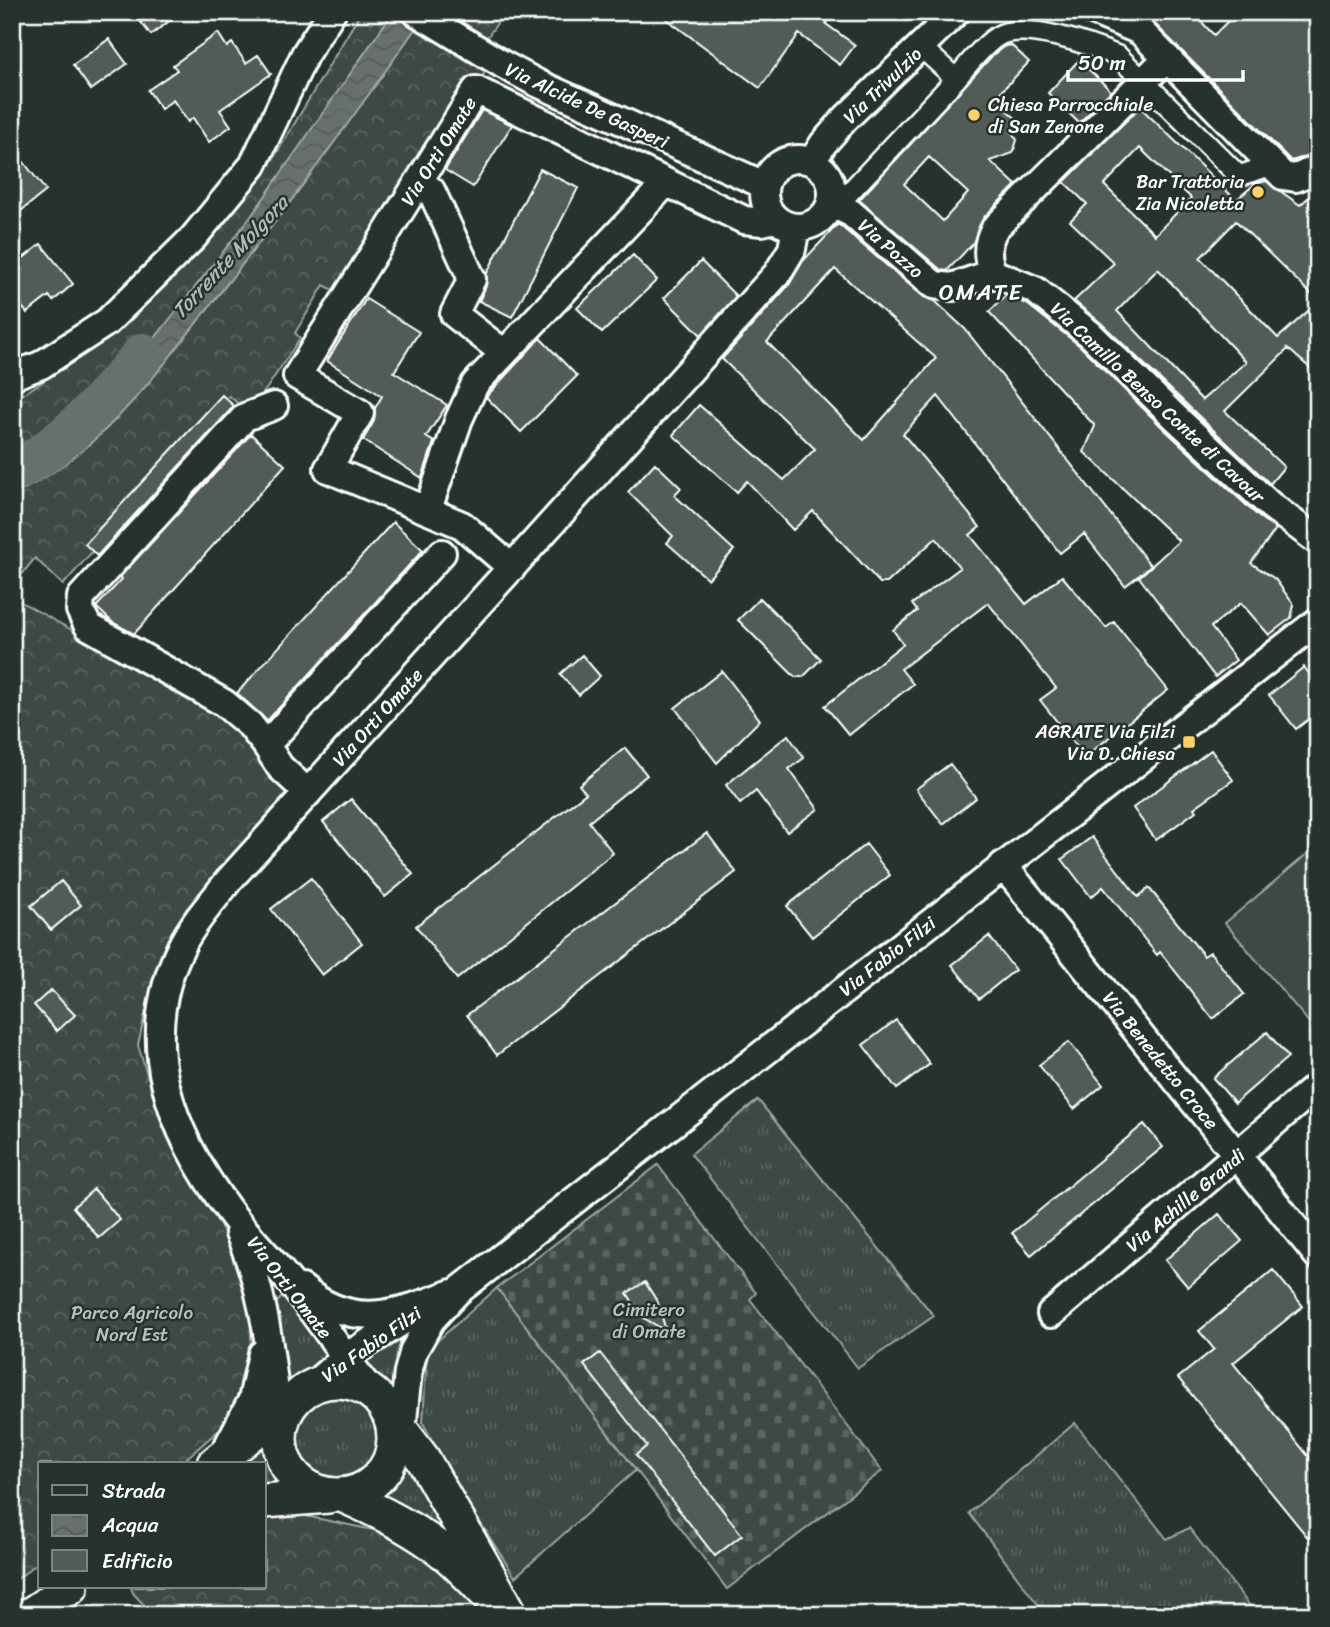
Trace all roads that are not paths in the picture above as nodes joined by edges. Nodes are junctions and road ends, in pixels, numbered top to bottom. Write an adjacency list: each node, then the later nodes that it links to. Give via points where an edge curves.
1 (332, 12): 19 (street, via 305,54 253,165 193,238 107,322 41,365)
2 (416, 12): 14 (street, Via Alcide De Gasperi, via 525,77)
3 (956, 12): 5 (street, Via Trivulzio)
4 (1095, 12): 6 (street, via 1140,31)
5 (921, 47): 7 (street); 9 (street, Via Trivulzio, via 845,119)
6 (1167, 58): 8 (street); 10 (street)
7 (956, 79): 8 (street, via 1000,34 1013,31 1096,47 1118,56); 15 (street)
8 (1144, 81): 10 (street, via 1240,176); 17 (street, via 995,228 988,249)
9 (812, 162): 14 (street, via 782,162); 15 (street, via 830,180)
10 (1272, 165): 11 (street, via 1283,176 1296,178)
11 (1318, 167)
12 (418, 183): 13 (street, Via Orti Omate, via 476,90); 18 (street, via 431,190 472,279 454,314); 21 (street, Via Orti Omate, via 297,376 360,413 328,468)
13 (666, 183): 16 (street, Via Orti Omate, via 744,220); 18 (street)
14 (764, 186): 16 (street, via 765,203)
15 (836, 205): 16 (street, via 808,226); 17 (street, Via Pozzo, via 934,285 951,287)
16 (786, 223): 24 (street, Via Orti Omate, via 792,249 777,274)
17 (993, 274): 22 (street, Via Camillo Benso Conte di Cavour, via 1035,290 1090,334 1269,505)
18 (504, 353): 21 (street, via 475,383)
19 (12, 376)
20 (274, 407): 26 (street, via 244,416 81,597 80,610 88,625 224,703)
21 (428, 509): 24 (street, via 462,525)
22 (1318, 541)
23 (442, 553): 26 (street)
24 (512, 568): 27 (street, Via Orti Omate)
25 (1318, 621): 28 (street, Via Fabio Filzi)
26 (266, 745): 27 (street)
27 (308, 793): 31 (street, Via Orti Omate, via 229,880 191,931 165,990 160,1049 170,1104 183,1137)
28 (1003, 865): 30 (street, Via Benedetto Croce); 34 (street, Via Fabio Filzi)
29 (1318, 1085): 30 (street, Via Achille Grandi)
30 (1237, 1155): 32 (street, Via Benedetto Croce); 35 (street, Via Achille Grandi)
31 (230, 1212): 33 (street, Via Orti Omate); 36 (street, Via Orti Omate, via 251,1261)
32 (1318, 1256)
33 (272, 1261): 34 (street, Via Fabio Filzi, via 316,1299 345,1312 387,1314); 37 (street, Via Orti Omate)
34 (447, 1296): 37 (street, Via Fabio Filzi); 39 (street, Via Fabio Filzi, via 414,1350)
35 (1051, 1314)
36 (264, 1321): 38 (street, Via Orti Omate); 40 (street, Via Orti Omate, via 251,1400)
37 (344, 1358): 38 (street, Via Fabio Filzi); 39 (street, Via Orti Omate)
38 (291, 1409): 39 (street, via 325,1382 342,1381 360,1386); 40 (street, Via Fabio Filzi); 41 (street, via 284,1461 295,1478 312,1490)
39 (388, 1423): 41 (street, via 380,1476 356,1492); 45 (street, via 422,1459)
40 (217, 1461)
41 (336, 1495): 42 (street); 45 (street, via 367,1505 430,1542)
42 (266, 1501)
43 (70, 1588): 44 (street)
44 (30, 1615)
45 (509, 1615)

